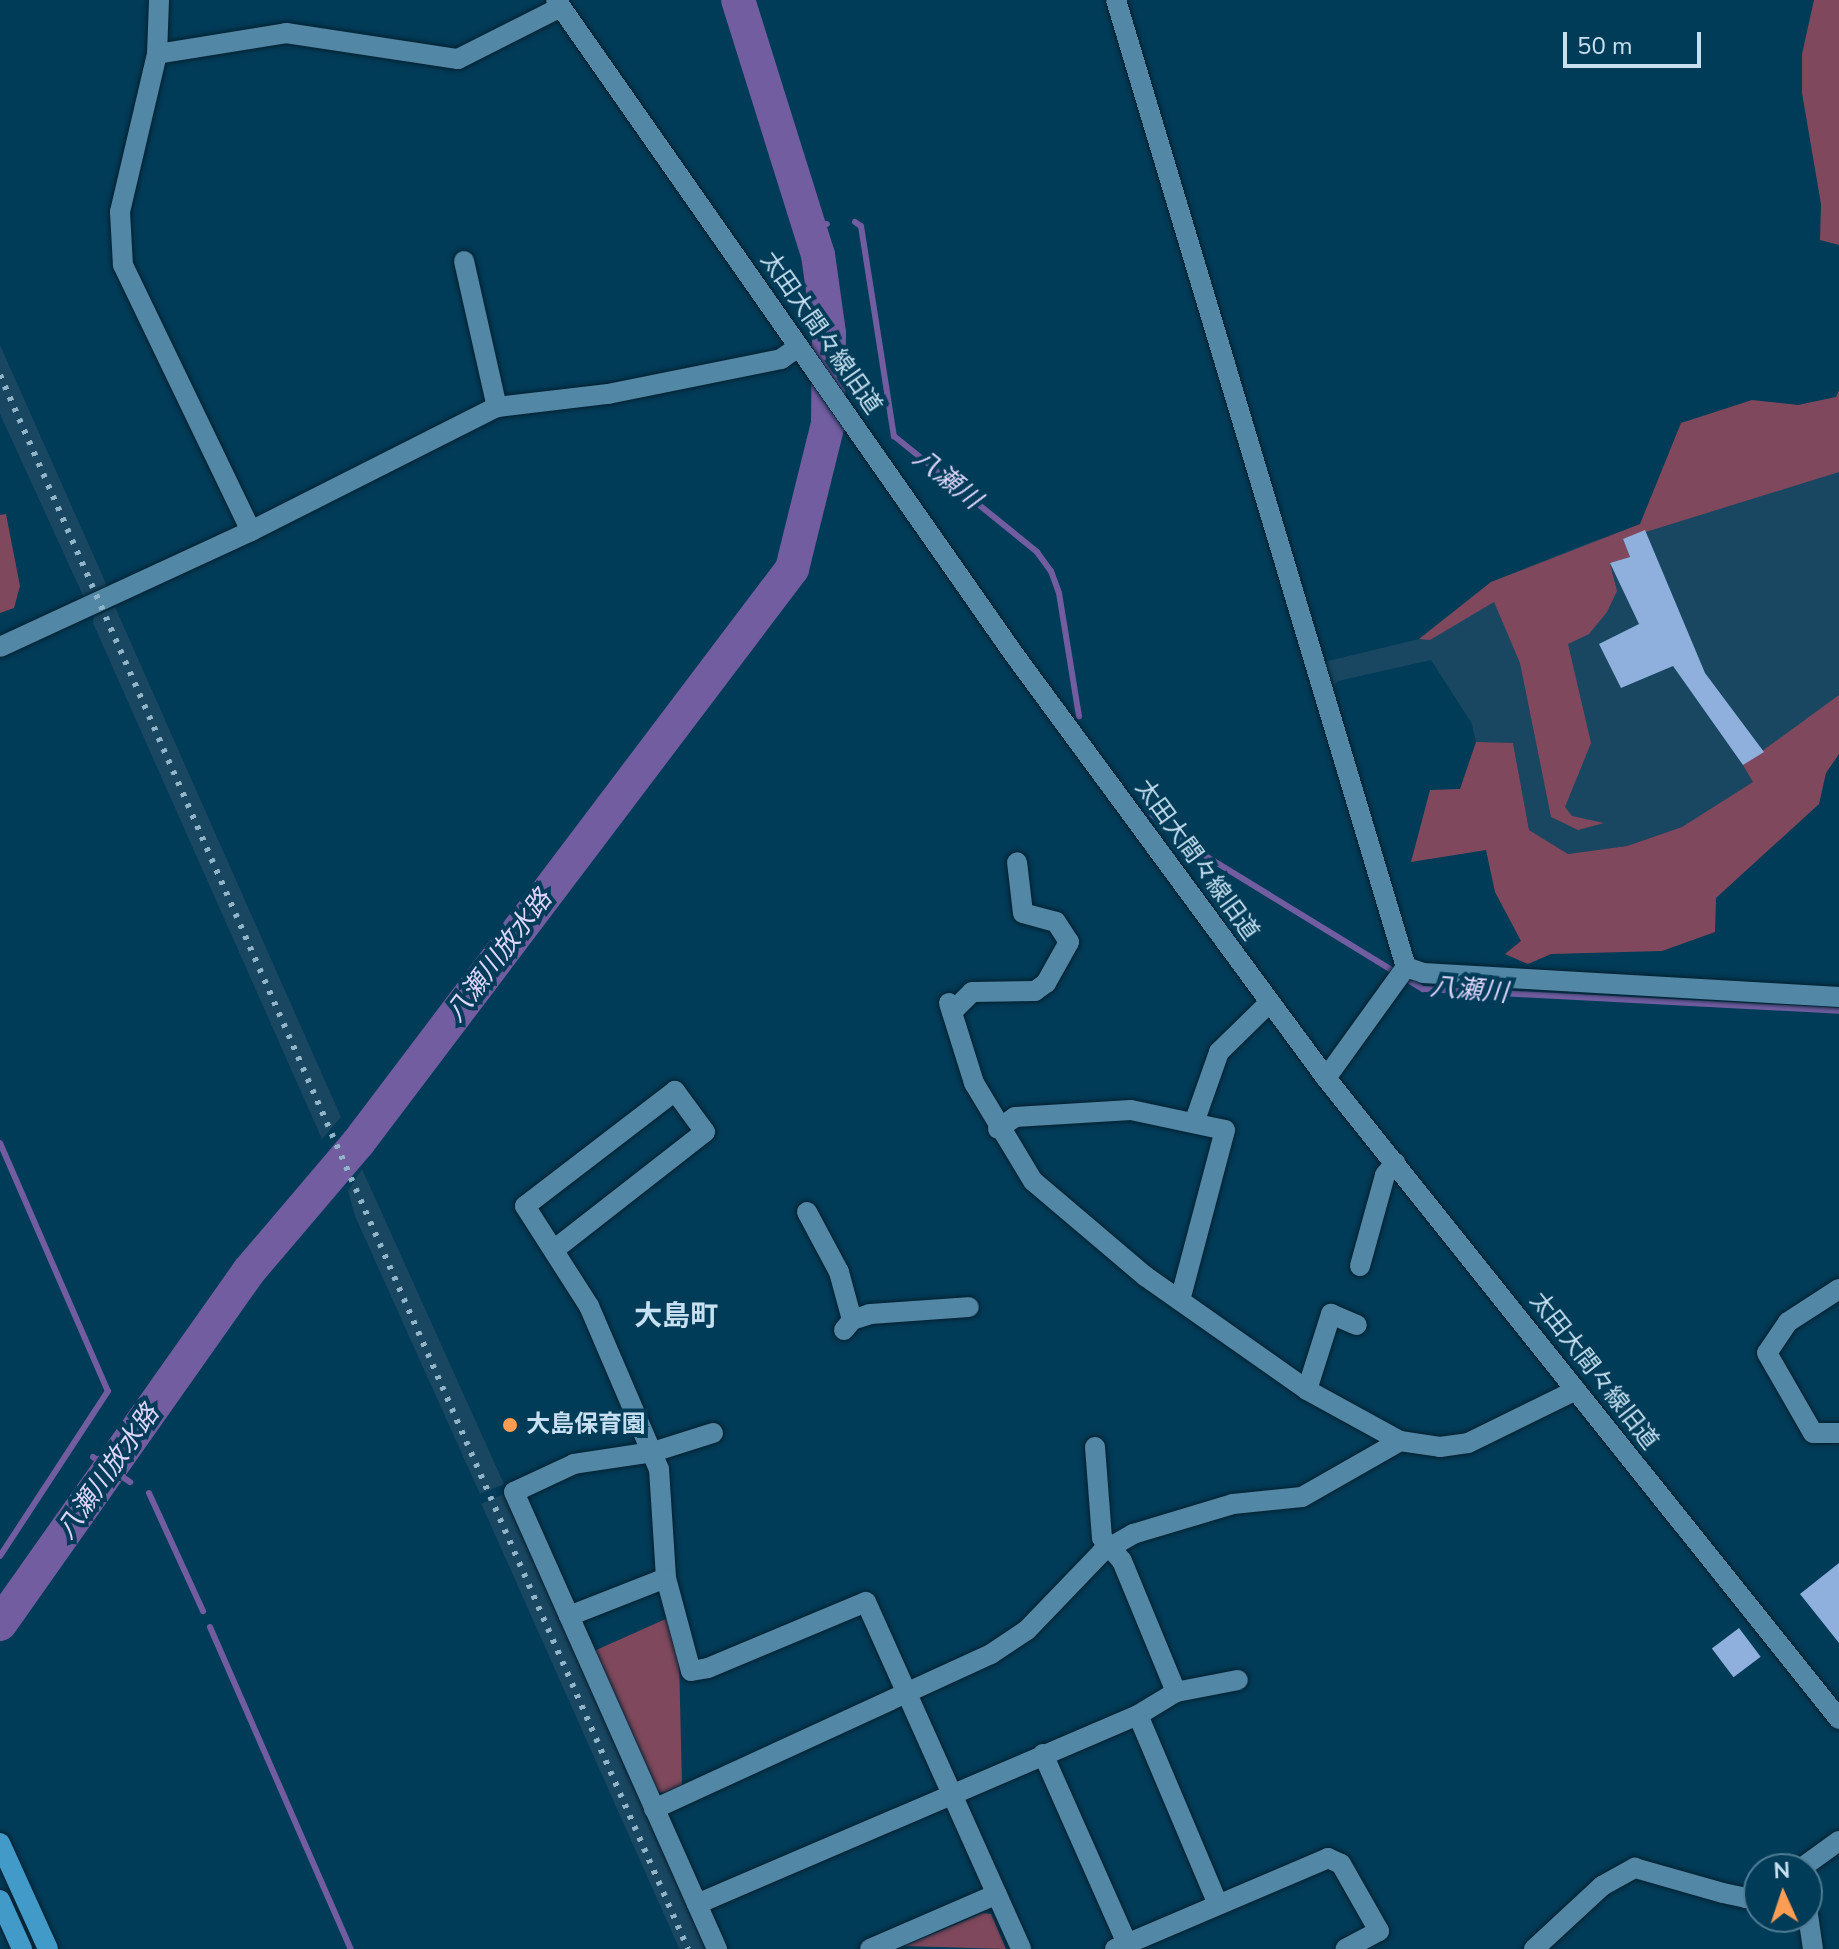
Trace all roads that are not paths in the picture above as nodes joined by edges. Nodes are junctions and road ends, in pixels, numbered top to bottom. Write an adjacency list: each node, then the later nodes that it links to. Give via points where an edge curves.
1 (159, 0): 4 (street)
2 (1116, 0): 11 (street)
3 (558, 4): 4 (street, via 477,54 458,59 286,33); 6 (street, 太田大間々線旧道)
4 (157, 54): 8 (street, via 120,212 123,265)
5 (464, 261): 7 (street)
6 (804, 355): 7 (street, via 623,391); 13 (street, 太田大間々線旧道)
7 (497, 407): 8 (street)
8 (251, 531): 9 (street)
9 (0, 647)
10 (1017, 862): 16 (street, via 1023,913 1056,922 1069,942 1046,983 1035,991 972,992 951,1008 974,1083)
11 (1406, 967): 12 (street, via 1423,973); 14 (street)
12 (1839, 997)
13 (1270, 1002): 14 (street, 太田大間々線旧道); 15 (street, via 1219,1052)
14 (1326, 1078): 17 (street, 太田大間々線旧道)
15 (1194, 1123): 16 (street, via 1131,1110 1015,1117); 22 (street, via 1225,1130)
16 (998, 1129): 22 (street, via 1033,1181 1083,1228)
17 (1395, 1163): 20 (street, via 1385,1175); 26 (street, 太田大間々線旧道)
18 (807, 1212): 23 (street, via 839,1272 848,1325 870,1314)
19 (555, 1249): 19 (street, via 705,1132 675,1091 525,1206); 31 (street, via 589,1306)
20 (1360, 1266)
21 (1839, 1289): 28 (street, via 1788,1322 1767,1353 1813,1433)
22 (1180, 1300): 25 (street)
23 (969, 1307)
24 (1357, 1325): 25 (street, via 1331,1314)
25 (1307, 1390): 29 (street)
26 (1576, 1390): 29 (street, via 1468,1443 1440,1447); 38 (street, 太田大間々線旧道)
27 (713, 1433): 31 (street)
28 (1839, 1433)
29 (1400, 1441): 32 (street, via 1302,1497 1233,1504 1153,1525)
30 (1095, 1447): 32 (street, via 1099,1526)
31 (653, 1452): 33 (street, via 662,1490); 34 (street, via 574,1464 514,1492)
32 (1110, 1548): 36 (street, via 1122,1561); 37 (street, via 1011,1641)
33 (666, 1578): 34 (street); 37 (street, via 691,1671 866,1602)
34 (569, 1616): 42 (street)
35 (1238, 1680): 36 (street)
36 (1176, 1692): 39 (street)
37 (911, 1693): 41 (street); 42 (street)
38 (1835, 1708)
39 (1138, 1715): 40 (street); 50 (street)
40 (1043, 1754): 41 (street); 51 (street)
41 (952, 1793): 46 (street); 49 (street)
42 (654, 1809): 49 (street)
43 (1839, 1841): 45 (street)
44 (0, 1843): 53 (main road)
45 (1822, 1853)
46 (997, 1894): 55 (street); 56 (street)
47 (1743, 1897): 58 (street, via 1635,1868 1602,1886)
48 (0, 1900): 52 (main road)
49 (697, 1904): 54 (street)
50 (1218, 1904): 51 (street); 57 (street, via 1328,1858 1338,1860 1379,1931)
51 (1121, 1946)
52 (22, 1949)
53 (48, 1949)
54 (717, 1949)
55 (870, 1949)
56 (1021, 1949)
57 (1347, 1949)
58 (1534, 1949)

